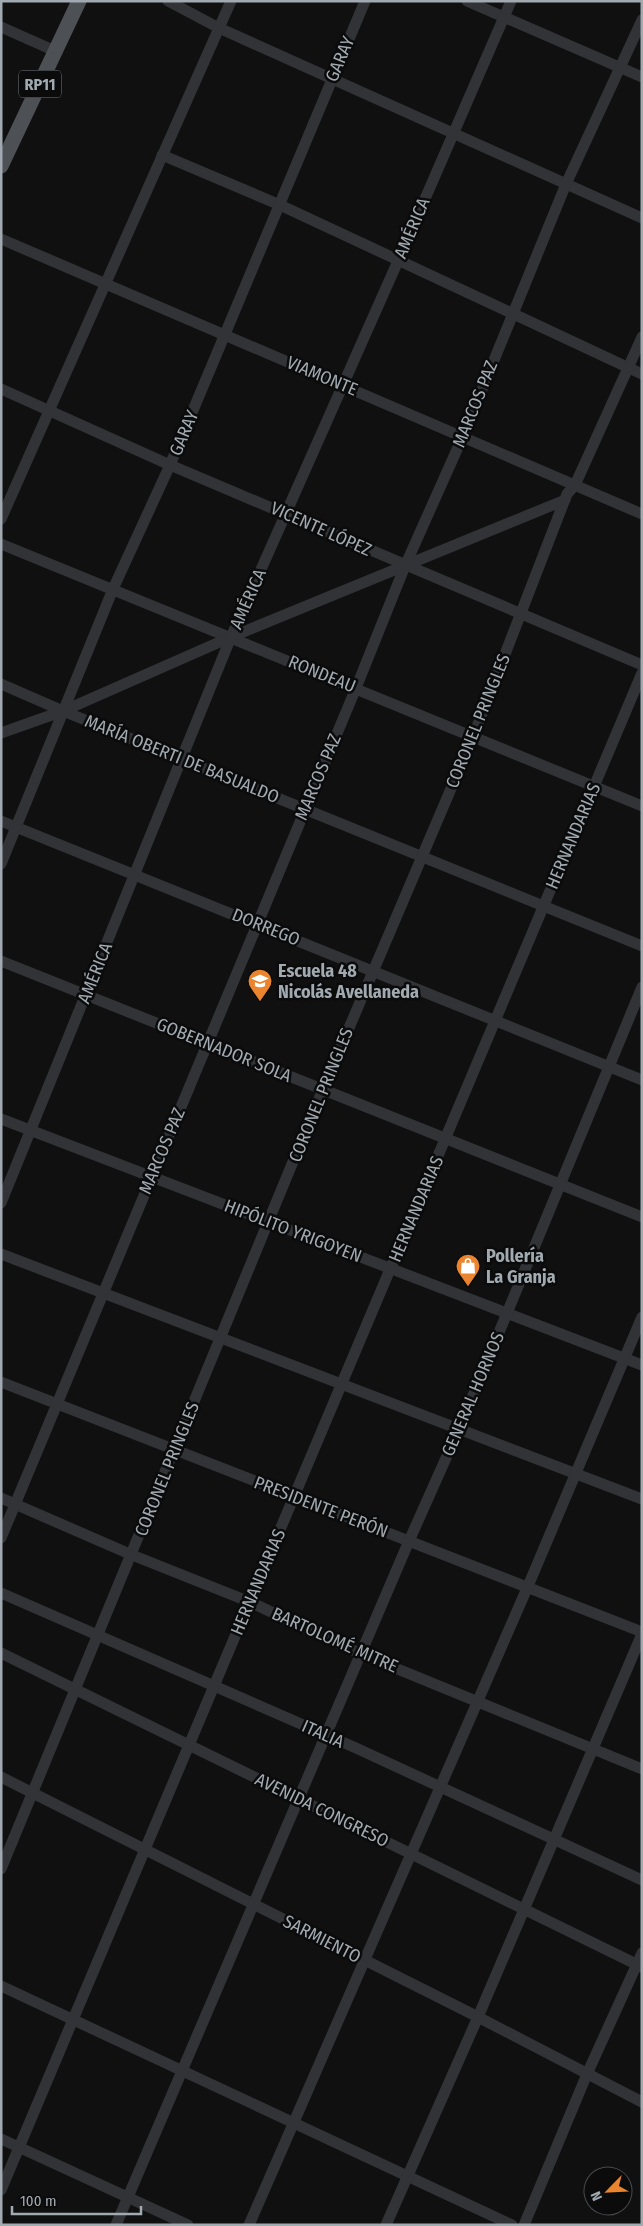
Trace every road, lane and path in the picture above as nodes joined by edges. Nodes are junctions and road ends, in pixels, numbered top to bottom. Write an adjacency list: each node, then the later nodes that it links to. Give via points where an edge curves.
1 (79, 1): 11 (main road, RP11)
2 (168, 1): 10 (street)
3 (231, 1): 10 (street)
4 (365, 1): 14 (street, GARAY)
5 (467, 1): 7 (street)
6 (511, 1): 7 (street, AMÉRICA)
7 (504, 18): 12 (street); 15 (street, AMÉRICA)
8 (642, 20): 12 (street, MARCOS PAZ)
9 (1, 26): 11 (street)
10 (219, 28): 14 (street); 16 (street)
11 (55, 51): 17 (main road, RP11)
12 (619, 67): 13 (street); 18 (street, MARCOS PAZ)
13 (642, 77)
14 (332, 79): 15 (street); 19 (street, GARAY)
15 (453, 133): 18 (street); 22 (street, AMÉRICA)
16 (162, 155): 19 (street); 23 (street)
17 (1, 166)
18 (566, 184): 20 (street); 24 (street, MARCOS PAZ)
19 (280, 205): 22 (street); 25 (street, GARAY)
20 (642, 218)
21 (1, 239): 23 (street, VIAMONTE)
22 (398, 261): 24 (street); 29 (street, AMÉRICA)
23 (105, 284): 25 (street, VIAMONTE); 31 (street)
24 (512, 313): 27 (street); 32 (street, MARCOS PAZ)
25 (225, 335): 29 (street, VIAMONTE); 33 (street, GARAY)
26 (642, 337): 27 (street, CORONEL PRINGLES)
27 (628, 368): 28 (street); 34 (street, CORONEL PRINGLES)
28 (642, 374)
29 (342, 385): 32 (street, VIAMONTE); 36 (street, AMÉRICA)
30 (1, 389): 31 (street, VICENTE LÓPEZ)
31 (49, 411): 33 (street, VICENTE LÓPEZ); 38 (street)
32 (462, 436): 34 (street, VIAMONTE); 40 (street, MARCOS PAZ)
33 (170, 464): 36 (street, VICENTE LÓPEZ); 41 (street, GARAY)
34 (575, 485): 35 (street, CORONEL PRINGLES); 37 (street, VIAMONTE)
35 (565, 500): 40 (street); 42 (street, CORONEL PRINGLES)
36 (286, 513): 40 (street, VICENTE LÓPEZ); 43 (street, AMÉRICA)
37 (642, 514)
38 (1, 519)
39 (1, 544): 41 (street, RONDEAU)
40 (405, 566): 42 (street, VICENTE LÓPEZ); 43 (street); 47 (street, MARCOS PAZ)
41 (113, 589): 43 (street, RONDEAU); 48 (street, GARAY)
42 (520, 613): 44 (street, VICENTE LÓPEZ); 50 (street, CORONEL PRINGLES)
43 (231, 637): 47 (street, RONDEAU); 48 (street); 51 (street, AMÉRICA)
44 (642, 666)
45 (642, 673): 52 (street, HERNANDARIAS)
46 (1, 684): 48 (street, MARÍA OBERTI DE BASUALDO)
47 (356, 688): 50 (street, RONDEAU); 54 (street, MARCOS PAZ)
48 (63, 711): 49 (street); 51 (street, MARÍA OBERTI DE BASUALDO); 56 (street, GARAY)
49 (1, 733)
50 (474, 737): 52 (street, RONDEAU); 57 (street, CORONEL PRINGLES)
51 (182, 759): 54 (street, MARÍA OBERTI DE BASUALDO); 59 (street, AMÉRICA)
52 (593, 786): 53 (street, RONDEAU); 60 (street, HERNANDARIAS)
53 (642, 806)
54 (304, 809): 57 (street, MARÍA OBERTI DE BASUALDO); 61 (street, MARCOS PAZ)
55 (1, 821): 56 (street, DORREGO)
56 (16, 827): 58 (street, GARAY); 59 (street, DORREGO)
57 (422, 857): 60 (street, MARÍA OBERTI DE BASUALDO); 64 (street, CORONEL PRINGLES)
58 (1, 864)
59 (135, 874): 61 (street, DORREGO); 66 (street, AMÉRICA)
60 (543, 906): 62 (street, MARÍA OBERTI DE BASUALDO); 67 (street, HERNANDARIAS)
61 (257, 923): 64 (street, DORREGO); 68 (street, MARCOS PAZ)
62 (642, 946)
63 (1, 961): 66 (street, GOBERNADOR SOLA)
64 (372, 972): 67 (street, DORREGO); 71 (street, CORONEL PRINGLES)
65 (642, 987): 69 (street, GENERAL HORNOS)
66 (86, 995): 68 (street, GOBERNADOR SOLA); 73 (street, AMÉRICA)
67 (496, 1020): 69 (street, DORREGO); 74 (street, HERNANDARIAS)
68 (207, 1043): 71 (street, GOBERNADOR SOLA); 75 (street, MARCOS PAZ)
69 (610, 1066): 70 (street, DORREGO); 76 (street, GENERAL HORNOS)
70 (642, 1080)
71 (323, 1089): 74 (street, GOBERNADOR SOLA); 79 (street, CORONEL PRINGLES)
72 (1, 1118): 73 (street, HIPÓLITO YRIGOYEN)
73 (31, 1130): 75 (street, HIPÓLITO YRIGOYEN); 77 (street, AMÉRICA)
74 (446, 1138): 76 (street, GOBERNADOR SOLA); 81 (street, HERNANDARIAS)
75 (152, 1176): 79 (street, HIPÓLITO YRIGOYEN); 82 (street, MARCOS PAZ)
76 (560, 1184): 78 (street, GOBERNADOR SOLA); 83 (street, GENERAL HORNOS)
77 (1, 1203)
78 (642, 1217)
79 (269, 1222): 81 (street, HIPÓLITO YRIGOYEN); 85 (street, CORONEL PRINGLES)
80 (1, 1254): 82 (street)
81 (392, 1269): 83 (street, HIPÓLITO YRIGOYEN); 89 (street, HERNANDARIAS)
82 (103, 1293): 85 (street); 90 (street, MARCOS PAZ)
83 (507, 1313): 86 (street, HIPÓLITO YRIGOYEN); 91 (street, GENERAL HORNOS)
84 (642, 1317): 86 (street)
85 (221, 1338): 89 (street); 92 (street, CORONEL PRINGLES)
86 (624, 1358): 87 (street, HIPÓLITO YRIGOYEN); 93 (street)
87 (642, 1365)
88 (1, 1382): 90 (street, PRESIDENTE PERÓN)
89 (342, 1384): 91 (street); 94 (street, HERNANDARIAS)
90 (57, 1404): 92 (street, PRESIDENTE PERÓN); 97 (street, MARCOS PAZ)
91 (459, 1429): 93 (street); 99 (street, GENERAL HORNOS)
92 (175, 1450): 94 (street, PRESIDENTE PERÓN); 100 (street, CORONEL PRINGLES)
93 (575, 1474): 96 (street); 101 (street)
94 (293, 1497): 99 (street, PRESIDENTE PERÓN); 103 (street, HERNANDARIAS)
95 (1, 1498): 97 (street, BARTOLOMÉ MITRE)
96 (642, 1499)
97 (16, 1504): 98 (street, MARCOS PAZ); 100 (street, BARTOLOMÉ MITRE)
98 (1, 1538)
99 (409, 1541): 101 (street, PRESIDENTE PERÓN); 107 (street, GENERAL HORNOS)
100 (132, 1555): 103 (street, BARTOLOMÉ MITRE); 105 (street, CORONEL PRINGLES)
101 (528, 1586): 104 (street, PRESIDENTE PERÓN); 110 (street)
102 (1, 1593): 105 (street, ITALIA)
103 (250, 1602): 107 (street, BARTOLOMÉ MITRE); 108 (street, HERNANDARIAS)
104 (642, 1633): 113 (street)
105 (98, 1635): 108 (street, ITALIA); 109 (street, CORONEL PRINGLES)
106 (1, 1653): 109 (street, AVENIDA CONGRESO)
107 (361, 1654): 110 (street, BARTOLOMÉ MITRE); 111 (street, GENERAL HORNOS)
108 (215, 1686): 111 (street, ITALIA); 112 (street, HERNANDARIAS)
109 (76, 1689): 112 (street, AVENIDA CONGRESO); 117 (street, CORONEL PRINGLES)
110 (478, 1701): 113 (street, BARTOLOMÉ MITRE); 116 (street)
111 (326, 1735): 116 (street, ITALIA); 118 (street, GENERAL HORNOS)
112 (190, 1745): 118 (street, AVENIDA CONGRESO); 120 (street, HERNANDARIAS)
113 (593, 1748): 114 (street, BARTOLOMÉ MITRE); 119 (street)
114 (642, 1769)
115 (1, 1777): 117 (street, SARMIENTO)
116 (440, 1787): 119 (street, ITALIA); 121 (street)
117 (33, 1793): 120 (street, SARMIENTO); 122 (street, CORONEL PRINGLES)
118 (299, 1799): 121 (street, AVENIDA CONGRESO); 124 (street, GENERAL HORNOS)
119 (554, 1840): 123 (street, ITALIA); 125 (street)
120 (144, 1849): 124 (street, SARMIENTO); 131 (street, HERNANDARIAS)
121 (410, 1854): 125 (street, AVENIDA CONGRESO); 127 (street)
122 (1, 1869)
123 (642, 1880)
124 (254, 1904): 127 (street, SARMIENTO); 132 (street, GENERAL HORNOS)
125 (524, 1910): 128 (street, AVENIDA CONGRESO); 130 (street)
126 (642, 1953): 128 (street)
127 (364, 1960): 130 (street, SARMIENTO); 135 (street)
128 (639, 1966): 133 (street)
129 (1, 1986): 131 (street)
130 (478, 2017): 133 (street, SARMIENTO); 138 (street)
131 (73, 2019): 132 (street); 137 (street, HERNANDARIAS)
132 (182, 2070): 135 (street); 140 (street, GENERAL HORNOS)
133 (587, 2074): 134 (street, SARMIENTO); 146 (street)
134 (642, 2102)
135 (293, 2122): 138 (street); 143 (street)
136 (1, 2139): 137 (street)
137 (19, 2148): 139 (street, HERNANDARIAS); 140 (street)
138 (407, 2175): 144 (street); 145 (street)
139 (1, 2190)
140 (128, 2197): 141 (street, GENERAL HORNOS); 142 (street)
141 (116, 2225)
142 (188, 2225)
143 (249, 2225)
144 (386, 2225)
145 (512, 2225)
146 (524, 2225)

